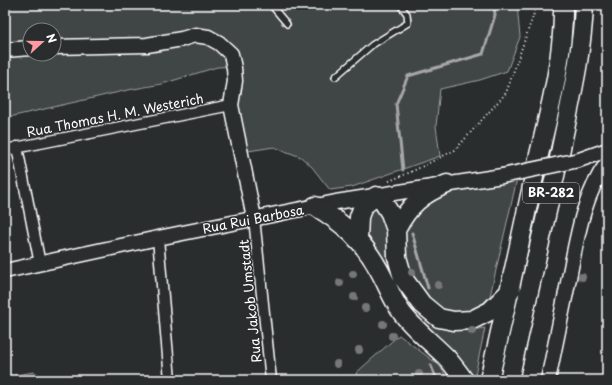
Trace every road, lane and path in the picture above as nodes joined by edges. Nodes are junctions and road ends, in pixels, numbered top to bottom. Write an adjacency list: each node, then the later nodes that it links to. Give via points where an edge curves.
1 (272, 5): 6 (lane)
2 (400, 5): 10 (lane, via 407,14 408,23 372,45)
3 (537, 5): 17 (path, via 506,93 455,150)
4 (563, 5): 25 (highway, BR-282, via 562,39 556,76)
5 (584, 5): 30 (highway, BR-282, via 576,77)
6 (287, 24)
7 (62, 47): 11 (main road, via 147,45 195,35 208,37 231,54 235,81)
8 (22, 49): 9 (main road)
9 (5, 50)
10 (335, 77)
11 (231, 105): 12 (street, Rua Thomas H. M. Westerich); 19 (main road)
12 (17, 147): 13 (street, Rua Thomas H. M. Westerich); 23 (street)
13 (5, 150)
14 (607, 150): 16 (main road, Rua Rui Barbosa, bridge, via 579,160)
15 (607, 163): 31 (main road, via 589,194 579,230)
16 (447, 184): 17 (main road, Rua Rui Barbosa); 20 (highway, via 422,196 402,217)
17 (379, 189): 18 (main road, Rua Rui Barbosa); 20 (highway); 22 (highway, via 363,206 359,217)
18 (315, 206): 19 (main road, Rua Rui Barbosa); 22 (highway)
19 (254, 218): 21 (main road, Rua Rui Barbosa); 27 (street, Rua Jakob Umstadt)
20 (396, 230): 25 (highway, via 397,257 403,278 422,304 439,318 454,321 472,320 490,311)
21 (158, 238): 23 (main road, Rua Rui Barbosa); 26 (street)
22 (358, 238): 28 (highway, via 402,313 417,331 447,358)
23 (40, 264): 24 (main road, Rua Rui Barbosa)
24 (5, 271)
25 (510, 290): 29 (highway, BR-282)
26 (170, 380)
27 (271, 380)
28 (464, 380)
29 (489, 380)
30 (509, 380)
31 (548, 380)

